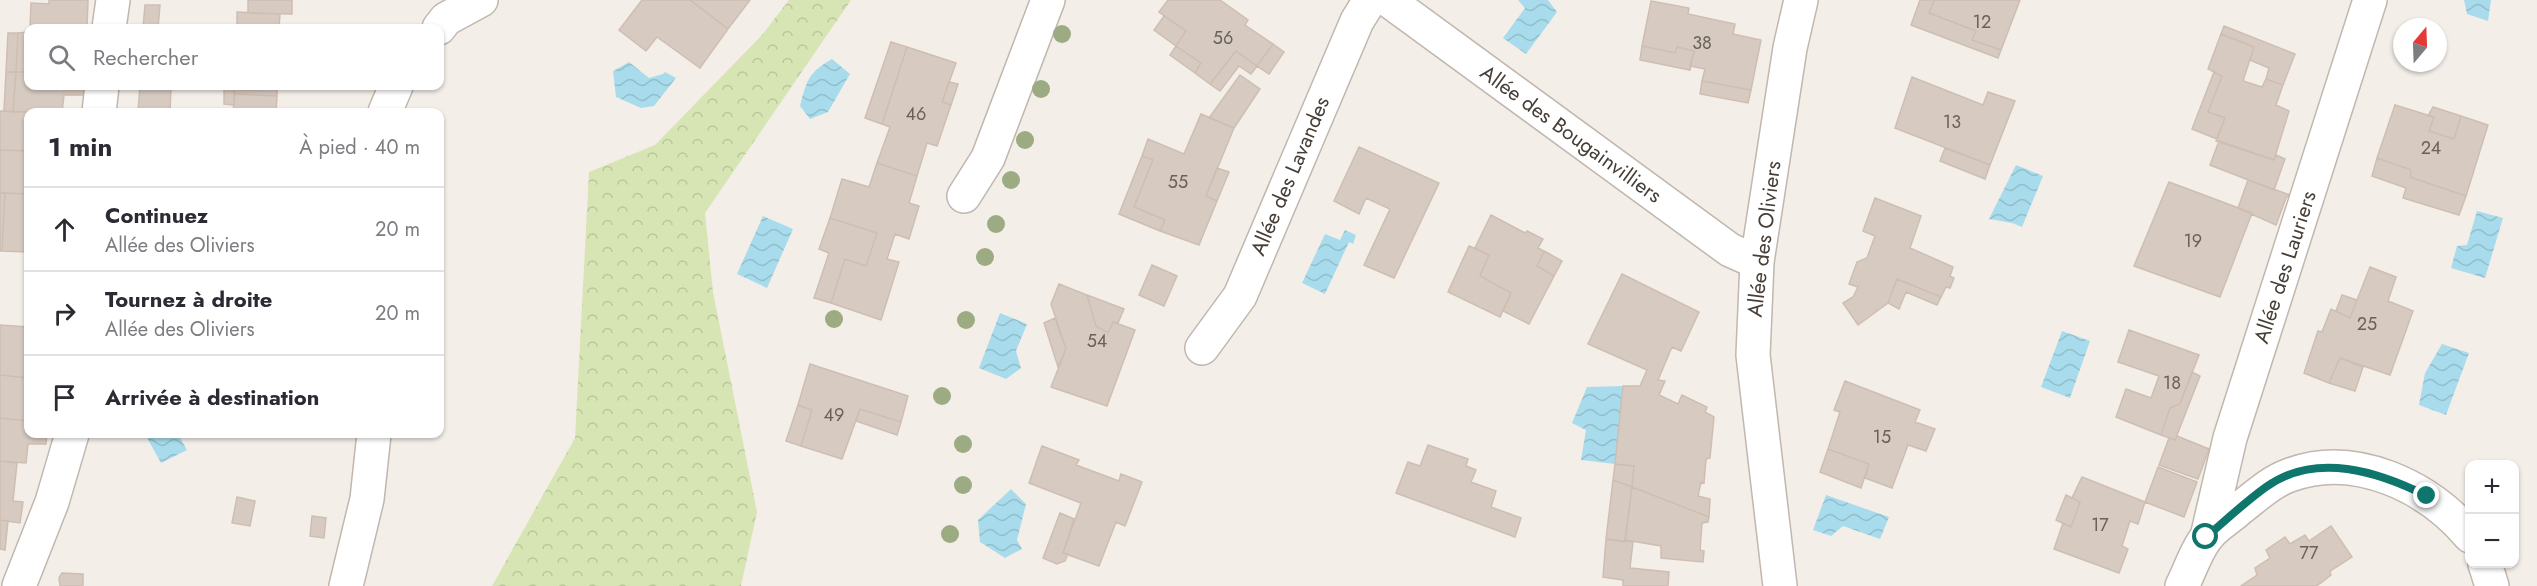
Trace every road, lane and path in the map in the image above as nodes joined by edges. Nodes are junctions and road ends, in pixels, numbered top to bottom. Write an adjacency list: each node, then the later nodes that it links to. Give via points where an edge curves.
1 (113, 0): 8 (street)
2 (481, 0): 9 (street)
3 (1048, 0): 14 (street, via 988,158)
4 (1370, 0): 16 (street, Allée des Lavandes, via 1357,21 1240,296)
5 (1388, 0): 15 (street, Allée des Bougainvilliers, via 1730,250)
6 (1801, 0): 15 (street, Allée des Oliviers)
7 (2370, 0): 20 (street, Allée des Lauriers, via 2230,438)
8 (110, 24)
9 (442, 24)
10 (102, 90): 12 (street)
11 (394, 90): 13 (street)
12 (99, 108)
13 (387, 108)
14 (964, 196)
15 (1757, 262): 24 (street, Allée des Oliviers, via 1753,355)
16 (1202, 348)
17 (71, 438): 22 (street, via 52,502)
18 (374, 438): 23 (street, via 367,499)
19 (2465, 531): 20 (street, via 2427,496 2397,481 2362,470 2320,468 2291,474 2268,486)
20 (2206, 537): 25 (street)
21 (2486, 568): 26 (street)
22 (19, 586)
23 (346, 586)
24 (1780, 586)
25 (2182, 586)
26 (2492, 586)

